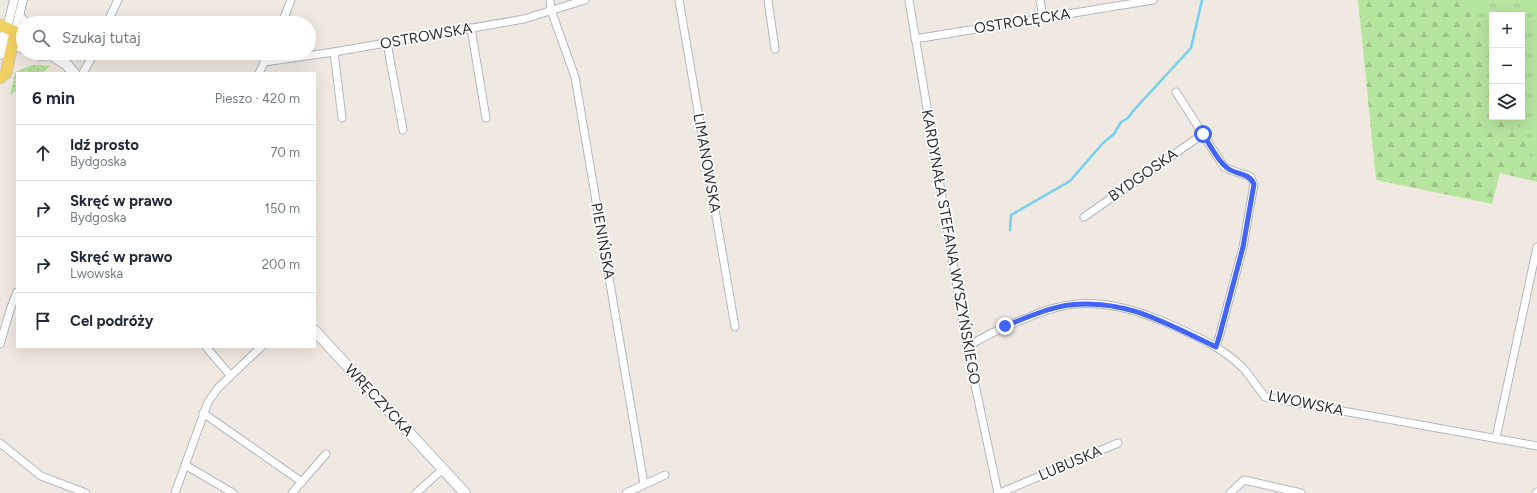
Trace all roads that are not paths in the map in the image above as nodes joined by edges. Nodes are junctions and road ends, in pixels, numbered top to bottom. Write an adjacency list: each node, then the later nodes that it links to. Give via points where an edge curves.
1 (14, 0): 19 (street)
2 (23, 0): 13 (street)
3 (118, 0): 14 (street)
4 (292, 0): 15 (street)
5 (550, 0): 12 (street, PIENIŃSKA)
6 (585, 0): 12 (street, OSTROWSKA)
7 (679, 0): 43 (street, LIMANOWSKA)
8 (768, 0): 23 (street)
9 (909, 0): 20 (street, KARDYNAŁA STEFANA WYSZYŃSKIEGO)
10 (1040, 0): 16 (street)
11 (1153, 0): 16 (street, OSTROŁĘCKA)
12 (551, 10): 18 (street, OSTROWSKA, via 524,19); 61 (street, PIENIŃSKA, via 574,77)
13 (19, 16)
14 (111, 16)
15 (285, 16)
16 (1043, 18): 20 (street, OSTROŁĘCKA)
17 (16, 21): 19 (street)
18 (471, 28): 22 (street, OSTROWSKA); 37 (street)
19 (11, 30): 21 (main road)
20 (915, 39): 46 (street, KARDYNAŁA STEFANA WYSZYŃSKIEGO)
21 (10, 42): 25 (main road); 34 (main road, via 6,73)
22 (387, 43): 24 (street, OSTROWSKA); 38 (street)
23 (775, 49)
24 (334, 52): 26 (street, OSTROWSKA); 36 (street)
25 (0, 54)
26 (316, 55)
27 (59, 60): 31 (main road)
28 (90, 60): 32 (street)
29 (278, 60): 30 (street, OSTROWSKA)
30 (264, 62): 33 (street)
31 (73, 72)
32 (84, 72)
33 (259, 72)
34 (0, 78)
35 (1176, 92): 39 (street)
36 (342, 118)
37 (486, 118)
38 (404, 130)
39 (1203, 134): 40 (street, BYDGOSKA); 47 (street, via 1224,166 1251,177 1254,184 1243,247)
40 (1084, 216)
41 (1537, 247): 52 (street)
42 (16, 294): 45 (street)
43 (735, 326)
44 (316, 332): 58 (main road, WRĘCZYCKA)
45 (0, 344)
46 (967, 347): 47 (street, LWOWSKA, via 1005,326 1055,308 1095,304 1117,306 1150,316); 69 (street, KARDYNAŁA STEFANA WYSZYŃSKIEGO)
47 (1216, 347): 52 (street, LWOWSKA, via 1244,370 1265,397)
48 (207, 348): 50 (street)
49 (260, 348): 50 (street)
50 (230, 375): 51 (street, via 212,395)
51 (203, 413): 57 (street); 60 (street)
52 (1496, 438): 55 (street, LWOWSKA)
53 (0, 443): 62 (street, via 41,476)
54 (1118, 443): 69 (street, LUBUSKA)
55 (1537, 446)
56 (326, 454): 60 (street)
57 (185, 465): 63 (street); 64 (street)
58 (443, 469): 66 (street); 67 (main road, WRĘCZYCKA)
59 (665, 475): 61 (street)
60 (302, 482): 65 (street)
61 (644, 484): 68 (street)
62 (86, 493)
63 (175, 493)
64 (233, 493)
65 (292, 493)
66 (416, 493)
67 (465, 493)
68 (626, 493)
69 (999, 493)
70 (1230, 493): 71 (street, via 1244,480)
71 (1301, 493)

